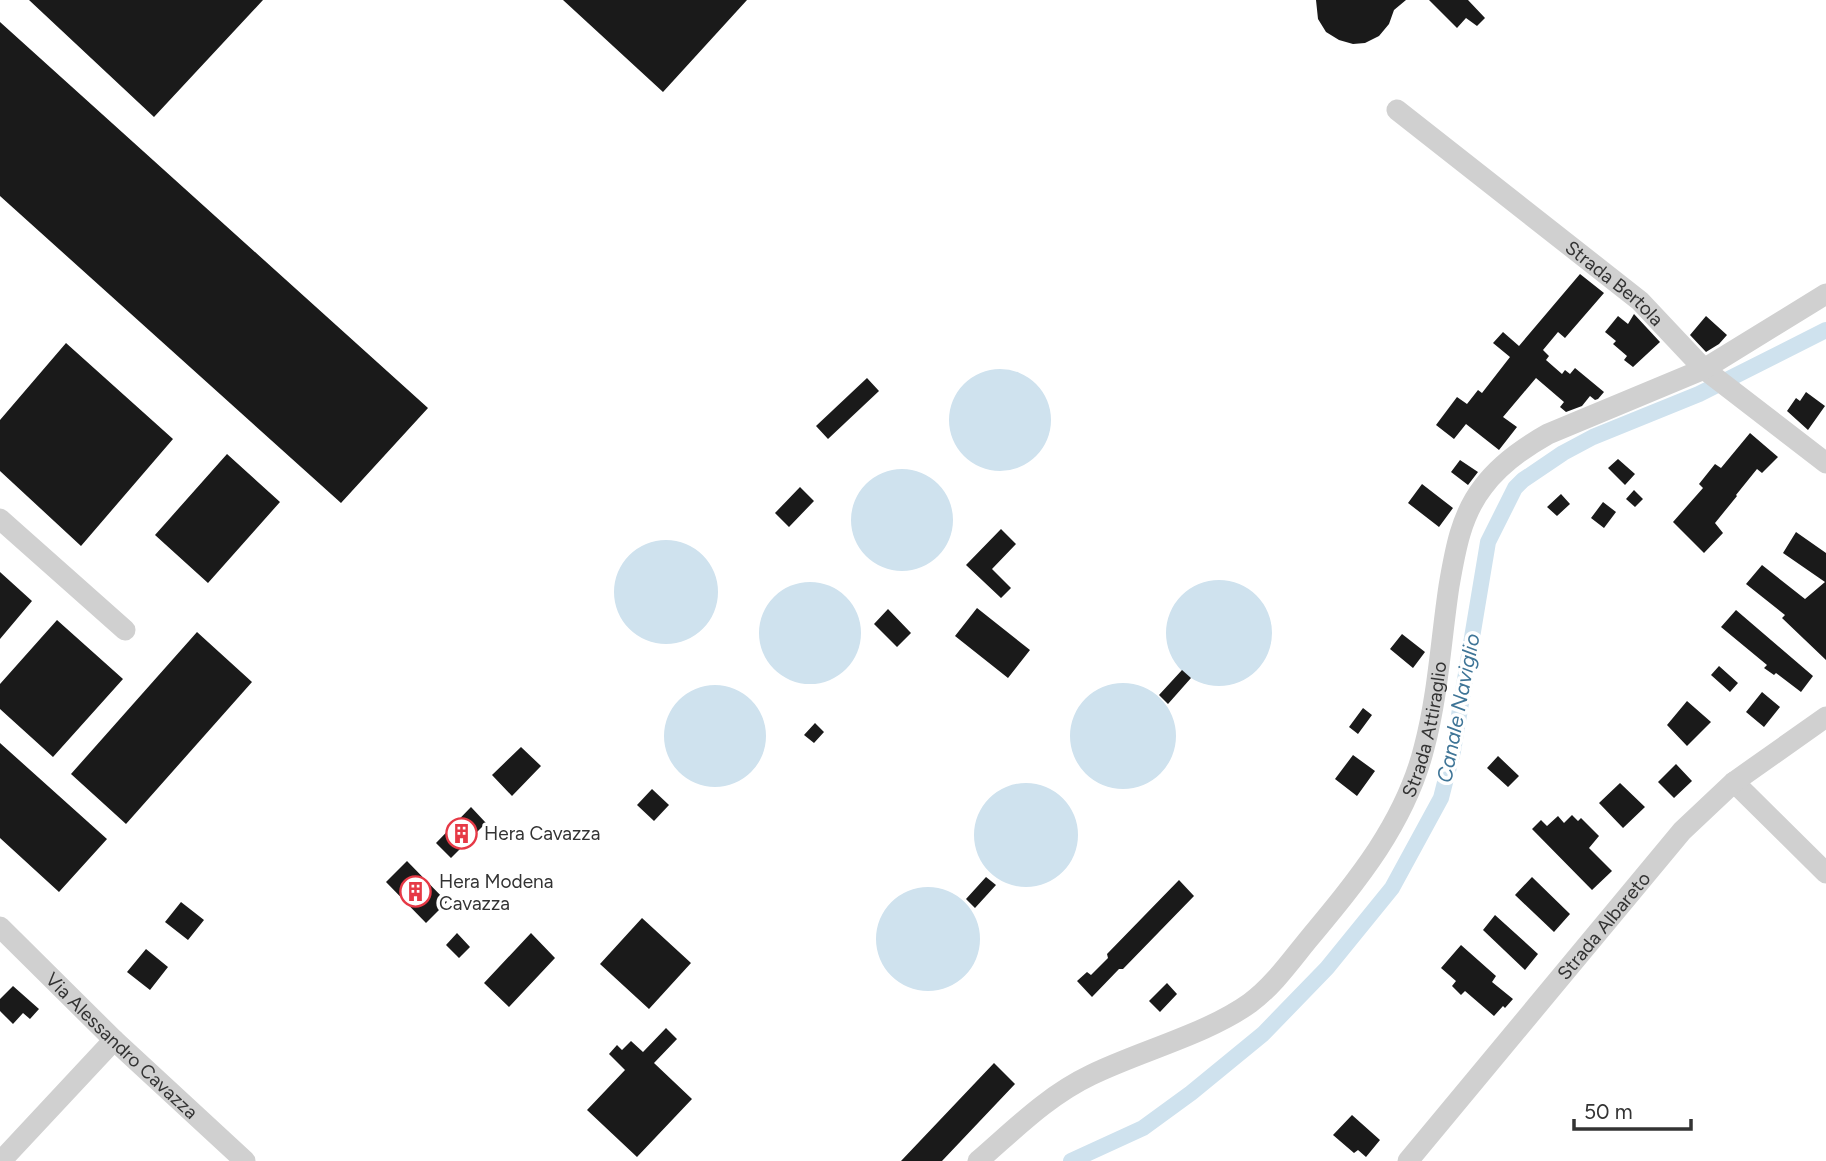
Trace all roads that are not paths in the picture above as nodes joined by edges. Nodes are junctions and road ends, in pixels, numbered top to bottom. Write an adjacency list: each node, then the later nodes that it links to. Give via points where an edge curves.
1 (1397, 110): 3 (street, Strada Bertola, via 1640,301)
2 (1826, 294): 3 (street, Strada Attiraglio)
3 (1704, 369): 4 (street, Strada Bertola); 14 (street, Strada Attiraglio, via 1548,434 1507,461 1482,488 1459,536 1431,712 1413,784 1378,848 1286,967 1253,1001 1230,1016 1063,1089)
4 (1826, 463)
5 (0, 519): 6 (street)
6 (125, 630)
7 (1826, 717): 8 (street, Strada Albareto)
8 (1734, 782): 9 (street); 15 (street, Strada Albareto, via 1682,831)
9 (1826, 873)
10 (0, 927): 11 (street, Via Alessandro Cavazza)
11 (114, 1040): 12 (street); 13 (street, Via Alessandro Cavazza)
12 (1, 1161)
13 (245, 1161)
14 (978, 1161)
15 (1408, 1161)

